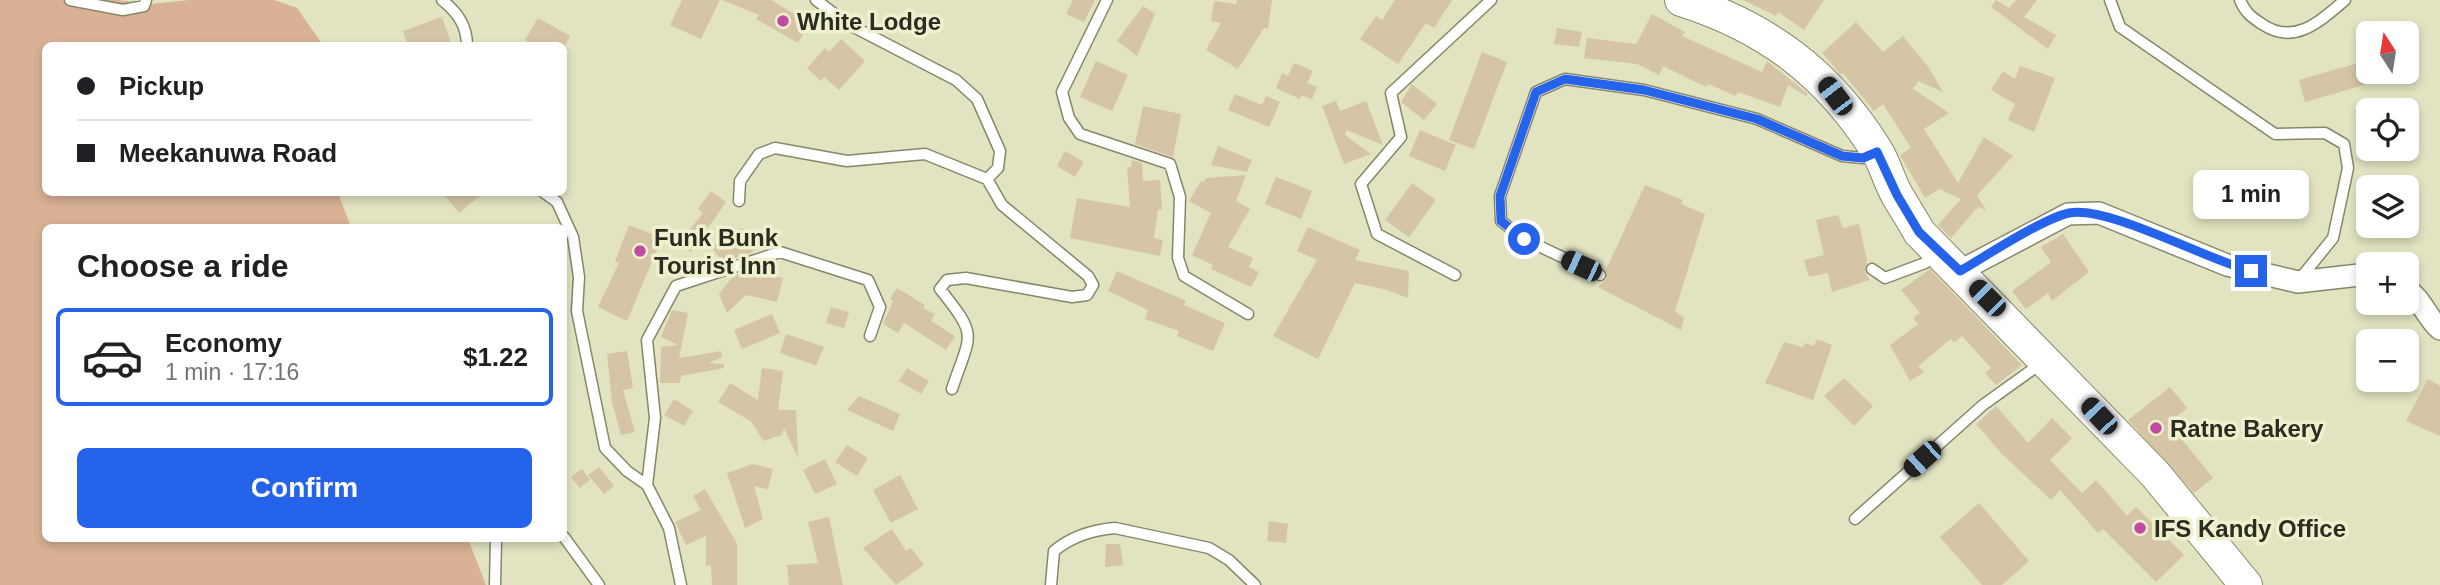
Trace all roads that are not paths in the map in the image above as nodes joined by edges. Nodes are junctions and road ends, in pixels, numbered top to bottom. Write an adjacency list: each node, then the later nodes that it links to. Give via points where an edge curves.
1 (70, 0): 2 (lane, via 135,10)
2 (146, 0)
3 (442, 0): 11 (lane, via 456,11)
4 (816, 0): 13 (lane, via 848,24 956,80 977,99 1000,151 998,168)
5 (1107, 0): 23 (lane, via 1062,92 1069,118 1080,134 1170,164 1180,197 1178,258 1184,276)
6 (1491, 0): 18 (lane, via 1391,93 1401,136 1361,184 1377,234)
7 (1681, 0): 12 (main road, via 1787,49 1821,77)
8 (2110, 0): 21 (lane, via 2120,27 2275,134 2325,133 2344,144 2348,168 2333,238)
9 (2240, 0): 10 (lane, via 2246,13 2276,33 2296,33)
10 (2345, 0)
11 (467, 42)
12 (1877, 152): 16 (main road, via 1919,232); 19 (lane, via 1863,158 1842,156 1757,119 1644,90 1565,79 1536,92 1500,196 1501,221 1524,239)
13 (987, 179): 15 (lane, via 925,154 846,161 775,148 759,154 740,181); 27 (lane, via 1002,205 1093,285 1087,295 1072,297 966,278 947,281 940,289 970,333)
14 (549, 196): 28 (lane, via 557,202 573,237 579,278 577,311 605,448)
15 (739, 201)
16 (1949, 261): 17 (lane, via 1925,262 1885,278); 21 (street, via 2068,214 2099,213 2227,265); 26 (main road)
17 (1872, 269)
18 (1455, 275)
19 (1600, 275)
20 (2356, 275): 21 (street)
21 (2298, 282)
22 (2419, 301): 24 (street)
23 (1248, 314)
24 (2440, 329)
25 (870, 336): 28 (lane, via 880,307 869,280 780,252 676,286 647,340 655,418)
26 (2045, 360): 29 (lane, via 1983,405); 37 (main road, via 2155,474)
27 (952, 388)
28 (647, 485): 34 (lane, via 669,527)
29 (1855, 519)
30 (567, 541): 33 (lane)
31 (496, 542): 32 (lane)
32 (495, 585)
33 (599, 585)
34 (681, 585)
35 (1051, 585): 36 (lane, via 1055,551 1068,539 1115,528 1209,548)
36 (1255, 585)
37 (2246, 585)

